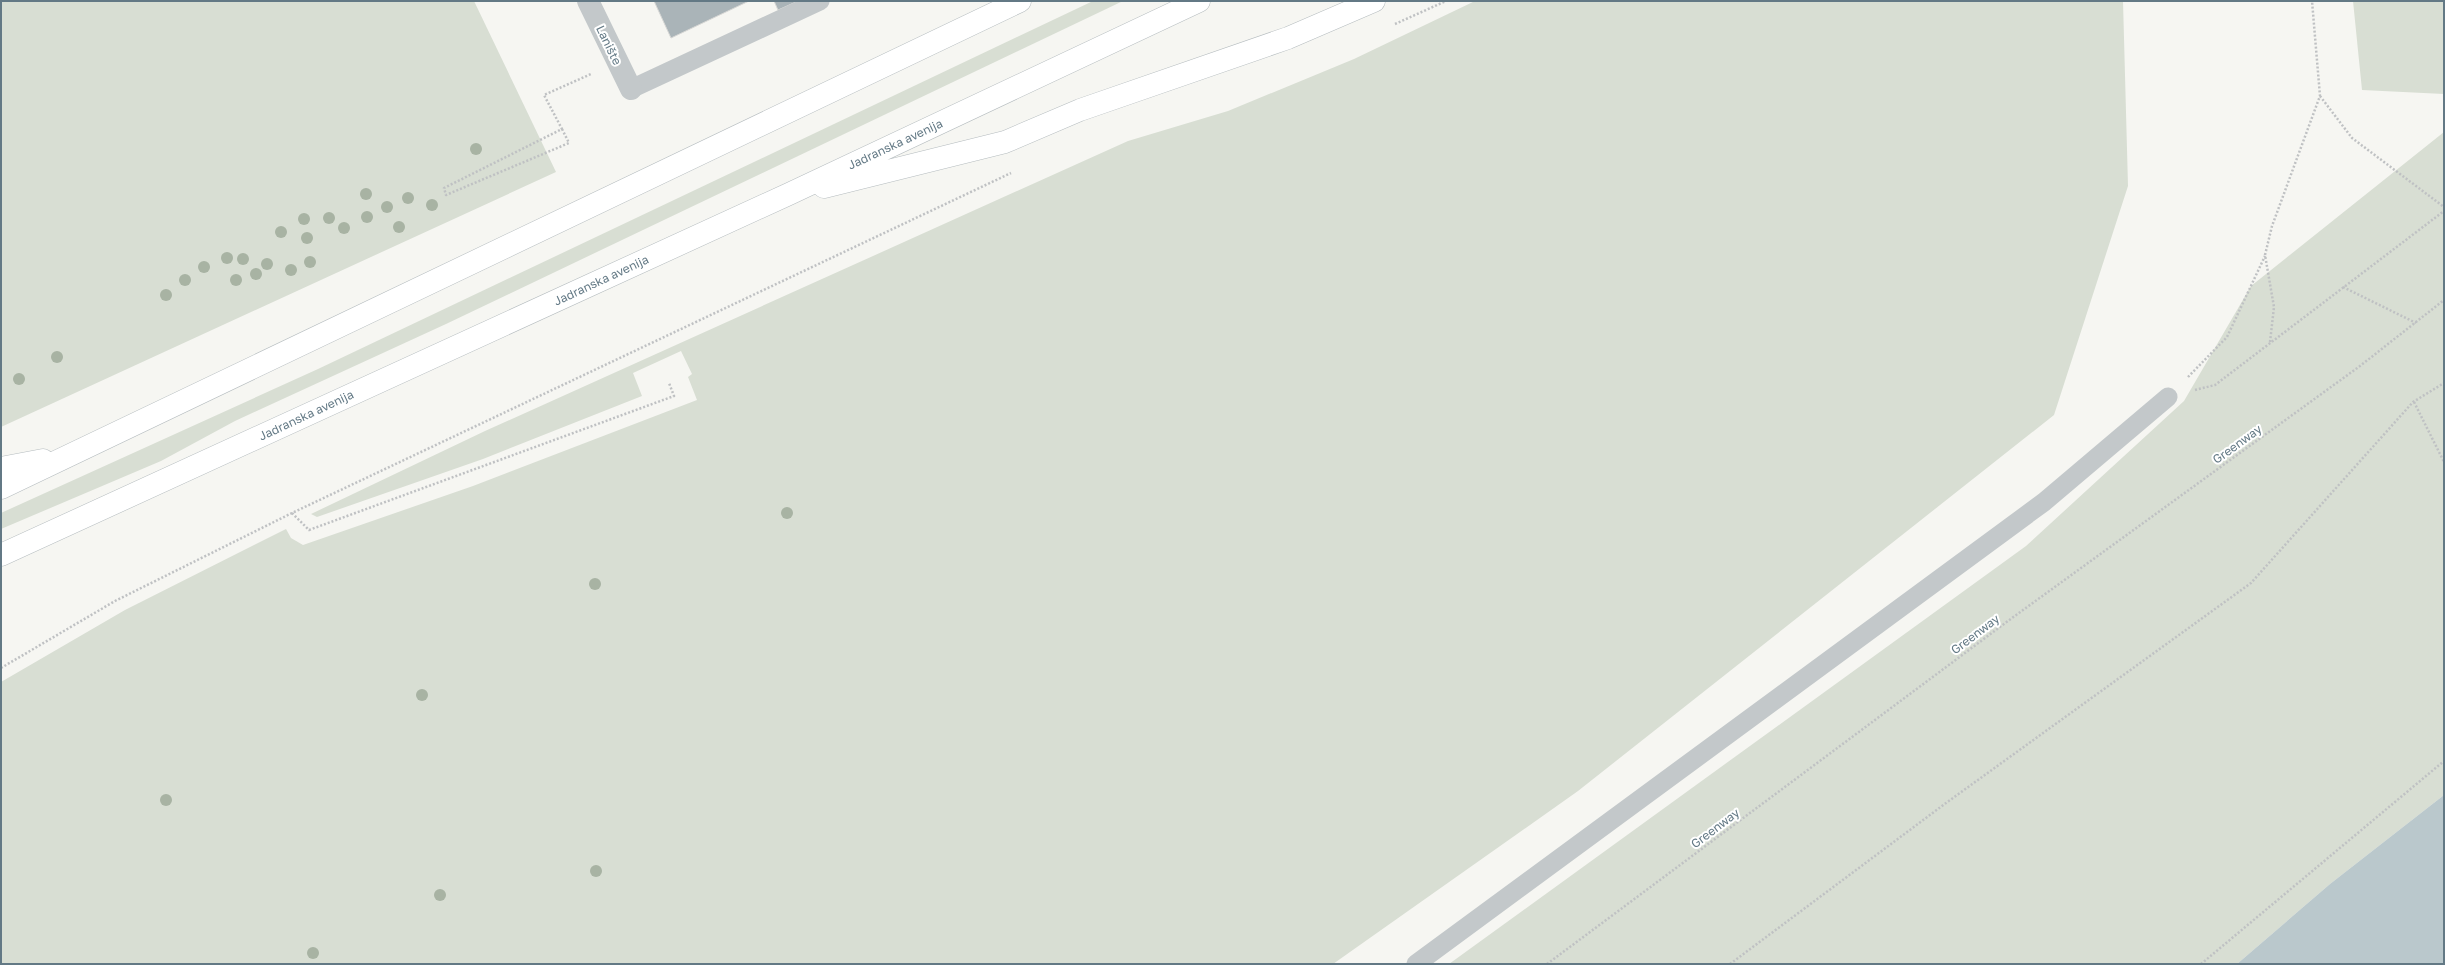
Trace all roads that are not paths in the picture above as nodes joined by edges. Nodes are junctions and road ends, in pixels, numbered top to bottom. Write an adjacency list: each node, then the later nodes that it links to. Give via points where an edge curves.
1 (588, 1): 6 (street, Lanište)
2 (820, 1): 6 (lane)
3 (1020, 1): 9 (main road)
4 (1199, 1): 7 (main road, Jadranska avenija)
5 (1374, 1): 7 (main road, via 1288,38 1080,110 1005,142 862,179)
6 (631, 89)
7 (789, 194): 12 (main road, Jadranska avenija)
8 (2168, 397): 13 (lane, via 2044,502)
9 (69, 456): 10 (main road); 11 (main road)
10 (1, 468)
11 (1, 488)
12 (1, 555)
13 (1416, 964)

